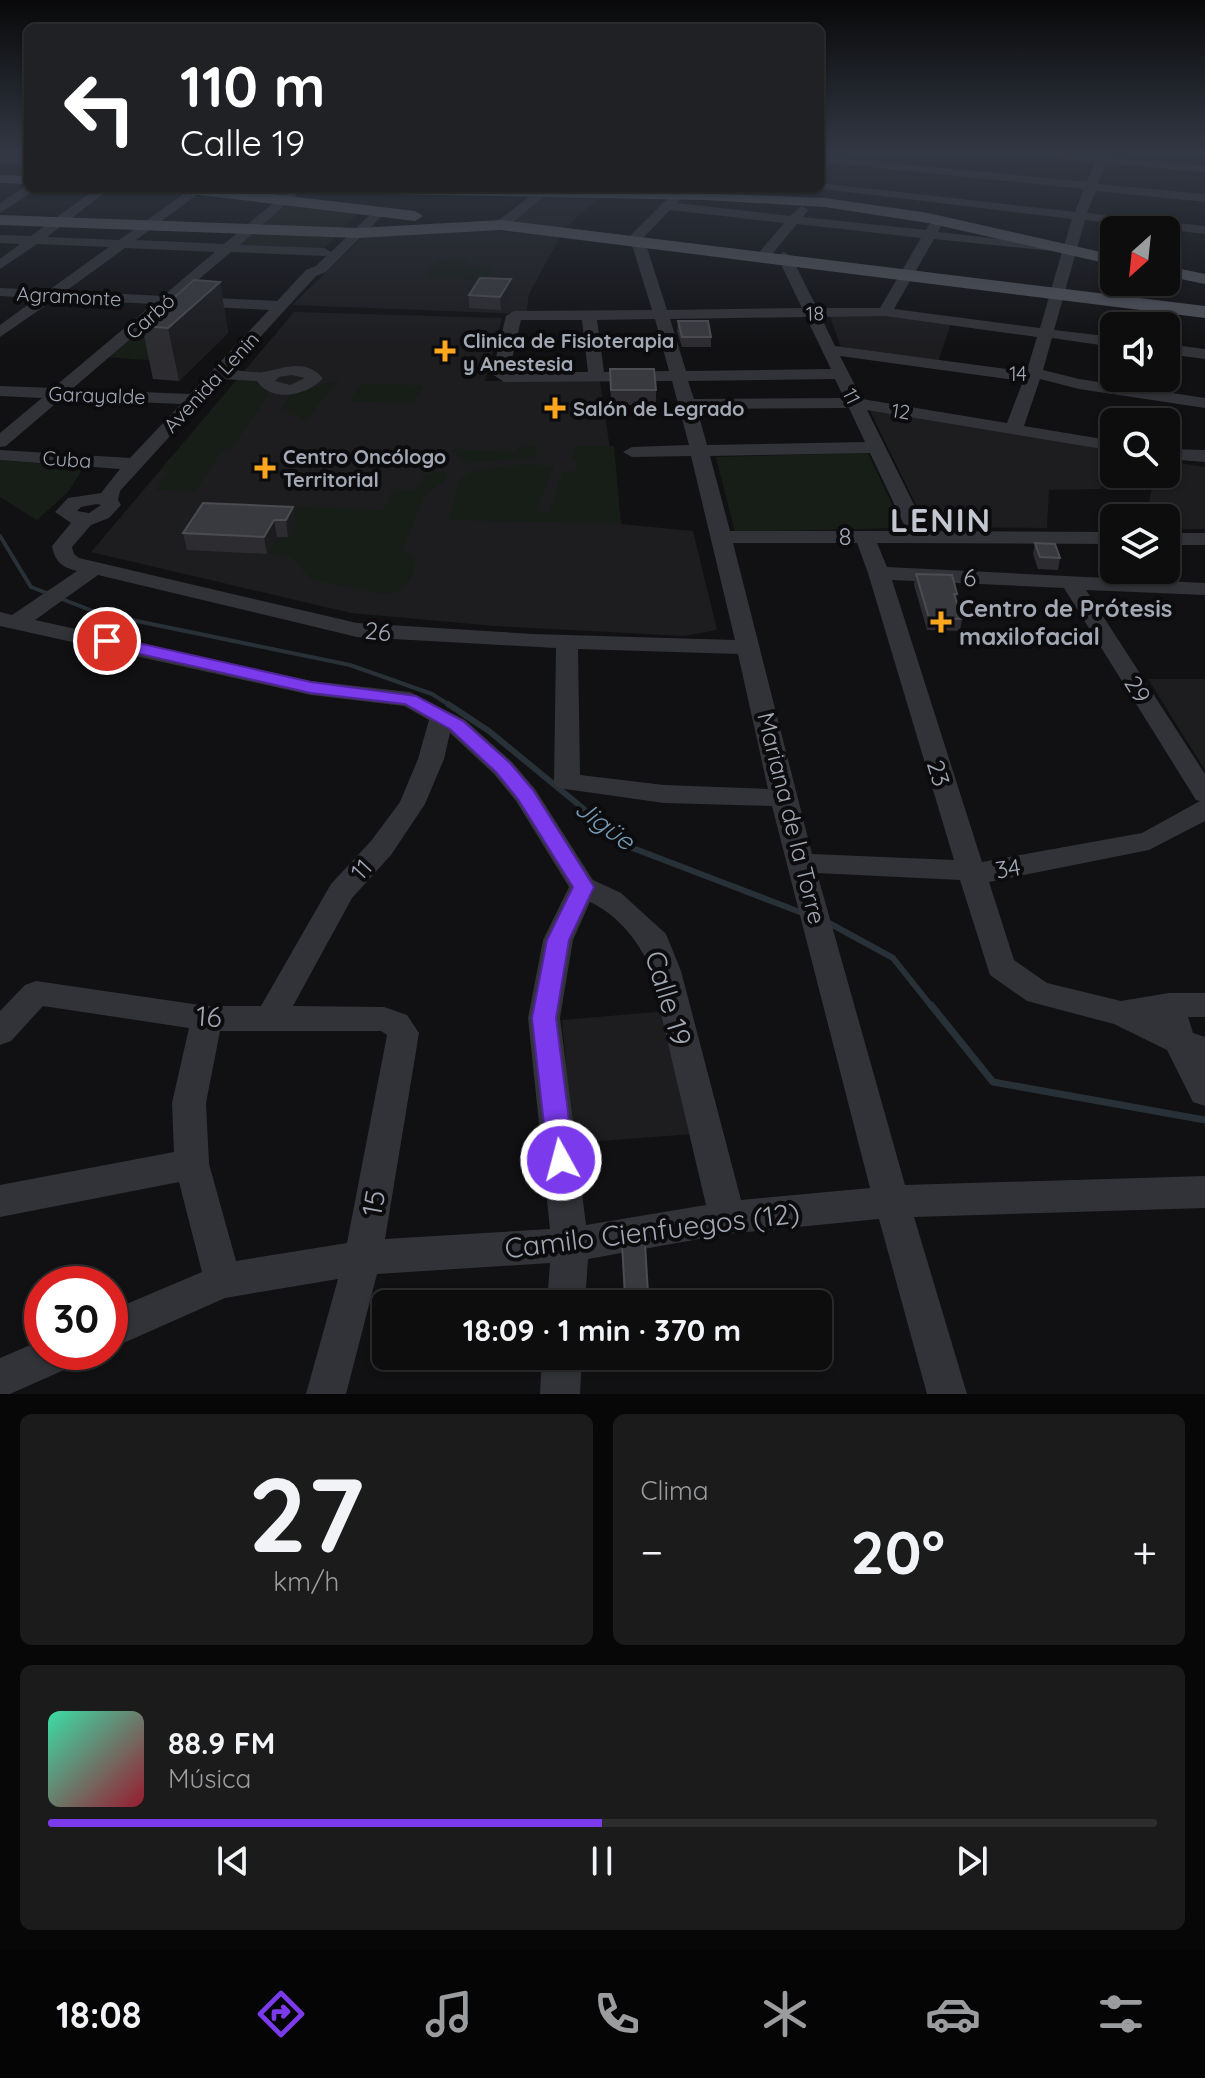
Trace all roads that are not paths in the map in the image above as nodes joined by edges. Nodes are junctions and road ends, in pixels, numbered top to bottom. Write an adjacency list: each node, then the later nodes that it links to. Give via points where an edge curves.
1 (63, 218): 15 (street)
2 (159, 218): 17 (street)
3 (264, 218): 18 (street, Carbó)
4 (366, 218): 20 (street, Avenida Lenin)
5 (437, 218): 16 (main road)
6 (510, 218): 16 (street)
7 (657, 218): 24 (street)
8 (785, 218): 14 (street)
9 (932, 218): 12 (main road)
10 (1079, 218): 27 (street)
11 (1105, 218): 19 (street)
12 (939, 219): 21 (street); 27 (main road)
13 (0, 220): 15 (main road)
14 (795, 220): 21 (street); 29 (street)
15 (57, 222): 17 (main road); 23 (street)
16 (501, 225): 20 (main road); 24 (main road)
17 (150, 226): 18 (main road); 25 (street)
18 (250, 230): 20 (main road); 26 (street, Carbó)
19 (1205, 230)
20 (351, 233): 28 (street, Avenida Lenin); 34 (street, Avenida Lenin, via 321,269)
21 (930, 235): 27 (street); 33 (street)
22 (0, 239): 23 (street)
23 (33, 240): 25 (street); 32 (street)
24 (635, 241): 29 (main road); 45 (street, Mariana de la Torre)
25 (123, 244): 26 (street); 39 (street)
26 (228, 248): 28 (street); 40 (street, Carbó)
27 (1070, 250): 30 (main road); 37 (street)
28 (324, 252): 34 (street, Avenida Lenin)
29 (764, 255): 31 (main road)
30 (1100, 257)
31 (784, 258): 33 (main road); 44 (street, 11)
32 (0, 265)
33 (908, 272): 37 (main road); 43 (street)
34 (311, 273): 41 (street, Avenida Lenin)
35 (1180, 274): 36 (main road)
36 (1205, 279)
37 (1058, 291): 42 (main road); 48 (street)
38 (0, 292): 39 (street, Agramonte)
39 (53, 295): 40 (street, Agramonte); 47 (street)
40 (168, 300): 41 (street, Agramonte); 60 (street, Carbó)
41 (282, 306): 54 (street, Avenida Lenin)
42 (1205, 310)
43 (885, 312): 44 (street, 18); 48 (street, 18)
44 (813, 313): 45 (street, 18); 50 (street, 11)
45 (662, 314): 46 (street, 18); 56 (street, Mariana de la Torre)
46 (589, 315): 58 (street); 58 (street, 18, via 514,316 500,374)
47 (0, 332)
48 (1046, 333): 49 (street, 18); 53 (street)
49 (1100, 340)
50 (830, 350): 53 (street, 14, via 1022,376); 55 (street, 11)
51 (1180, 351): 52 (street)
52 (1205, 354)
53 (1034, 373): 63 (street, 14); 65 (street)
54 (218, 374): 57 (street); 61 (street, Avenida Lenin)
55 (841, 374): 56 (street); 62 (street, 11)
56 (680, 376): 58 (street); 64 (street, Mariana de la Torre)
57 (268, 377)
58 (597, 378)
59 (0, 391): 60 (street, Garayalde)
60 (57, 394): 61 (street, Garayalde); 66 (street, Carbó)
61 (193, 399): 74 (street, Avenida Lenin)
62 (855, 403): 64 (street, 12); 65 (street, 12); 68 (street, 11)
63 (1205, 403)
64 (686, 404): 70 (street, Mariana de la Torre)
65 (1014, 429): 67 (street, 12)
66 (0, 442)
67 (1100, 444)
68 (877, 447): 70 (street); 78 (street, 11)
69 (632, 452): 70 (street)
70 (699, 452): 77 (street, Mariana de la Torre)
71 (0, 455): 74 (street, Cuba)
72 (1180, 455): 73 (street)
73 (1205, 456)
74 (135, 464): 75 (street, Avenida Lenin)
75 (98, 502): 82 (street, 26, via 62,546 72,563)
76 (864, 536): 77 (street, 8); 78 (street, 8); 83 (street, 23)
77 (720, 537): 88 (street, Mariana de la Torre)
78 (920, 537): 79 (street, 8)
79 (1100, 538)
80 (1180, 539): 81 (street)
81 (1205, 539)
82 (92, 570): 86 (street); 87 (street, 26, via 354,629)
83 (879, 573): 84 (street, 6); 94 (street, 23)
84 (1071, 583): 85 (street, 6); 90 (street, 29)
85 (1205, 589)
86 (27, 620): 89 (street, Calle 19, via 311,688 410,699)
87 (567, 642): 88 (street, 26); 91 (street, via 567,782 664,794)
88 (748, 647): 91 (street, Mariana de la Torre)
89 (442, 717): 95 (street, Calle 19, via 503,768 526,795); 100 (street, 11, via 412,804 341,891)
90 (1205, 794)
91 (786, 798): 93 (street, Mariana de la Torre)
92 (1205, 809): 94 (street, 34, via 1149,841)
93 (801, 864): 94 (street, 34); 108 (street, Mariana de la Torre)
94 (969, 872): 98 (street, 23, via 1001,967 1038,993)
95 (583, 887): 109 (street, Calle 19, via 611,900 655,942); 110 (street, via 558,940 544,1018)
96 (1169, 1005): 97 (street); 98 (street); 103 (street)
97 (1205, 1005)
98 (1121, 1013): 103 (street)
99 (207, 1018): 100 (street, 16); 102 (street, 16, via 36,993); 105 (street, via 189,1103)
100 (270, 1018): 101 (street, 16)
101 (384, 1019): 111 (street, 15, via 403,1033)
102 (0, 1032)
103 (1192, 1045): 104 (street)
104 (1205, 1092)
105 (192, 1164): 107 (street); 112 (street)
106 (1205, 1192): 108 (street, Camilo Cienfuegos (12))
107 (0, 1201)
108 (890, 1202): 109 (street, Camilo Cienfuegos (12)); 120 (street, Mariana de la Torre)
109 (727, 1218): 110 (street, Camilo Cienfuegos (12))
110 (570, 1245): 111 (street, Camilo Cienfuegos (12)); 113 (street)
111 (363, 1258): 112 (street, Camilo Cienfuegos (12)); 118 (street, 15)
112 (223, 1281): 114 (street, Camilo Cienfuegos (12))
113 (567, 1290)
114 (128, 1322)
115 (24, 1367): 117 (street)
116 (561, 1370): 119 (street)
117 (0, 1378)
118 (326, 1394)
119 (560, 1394)
120 (947, 1394)

